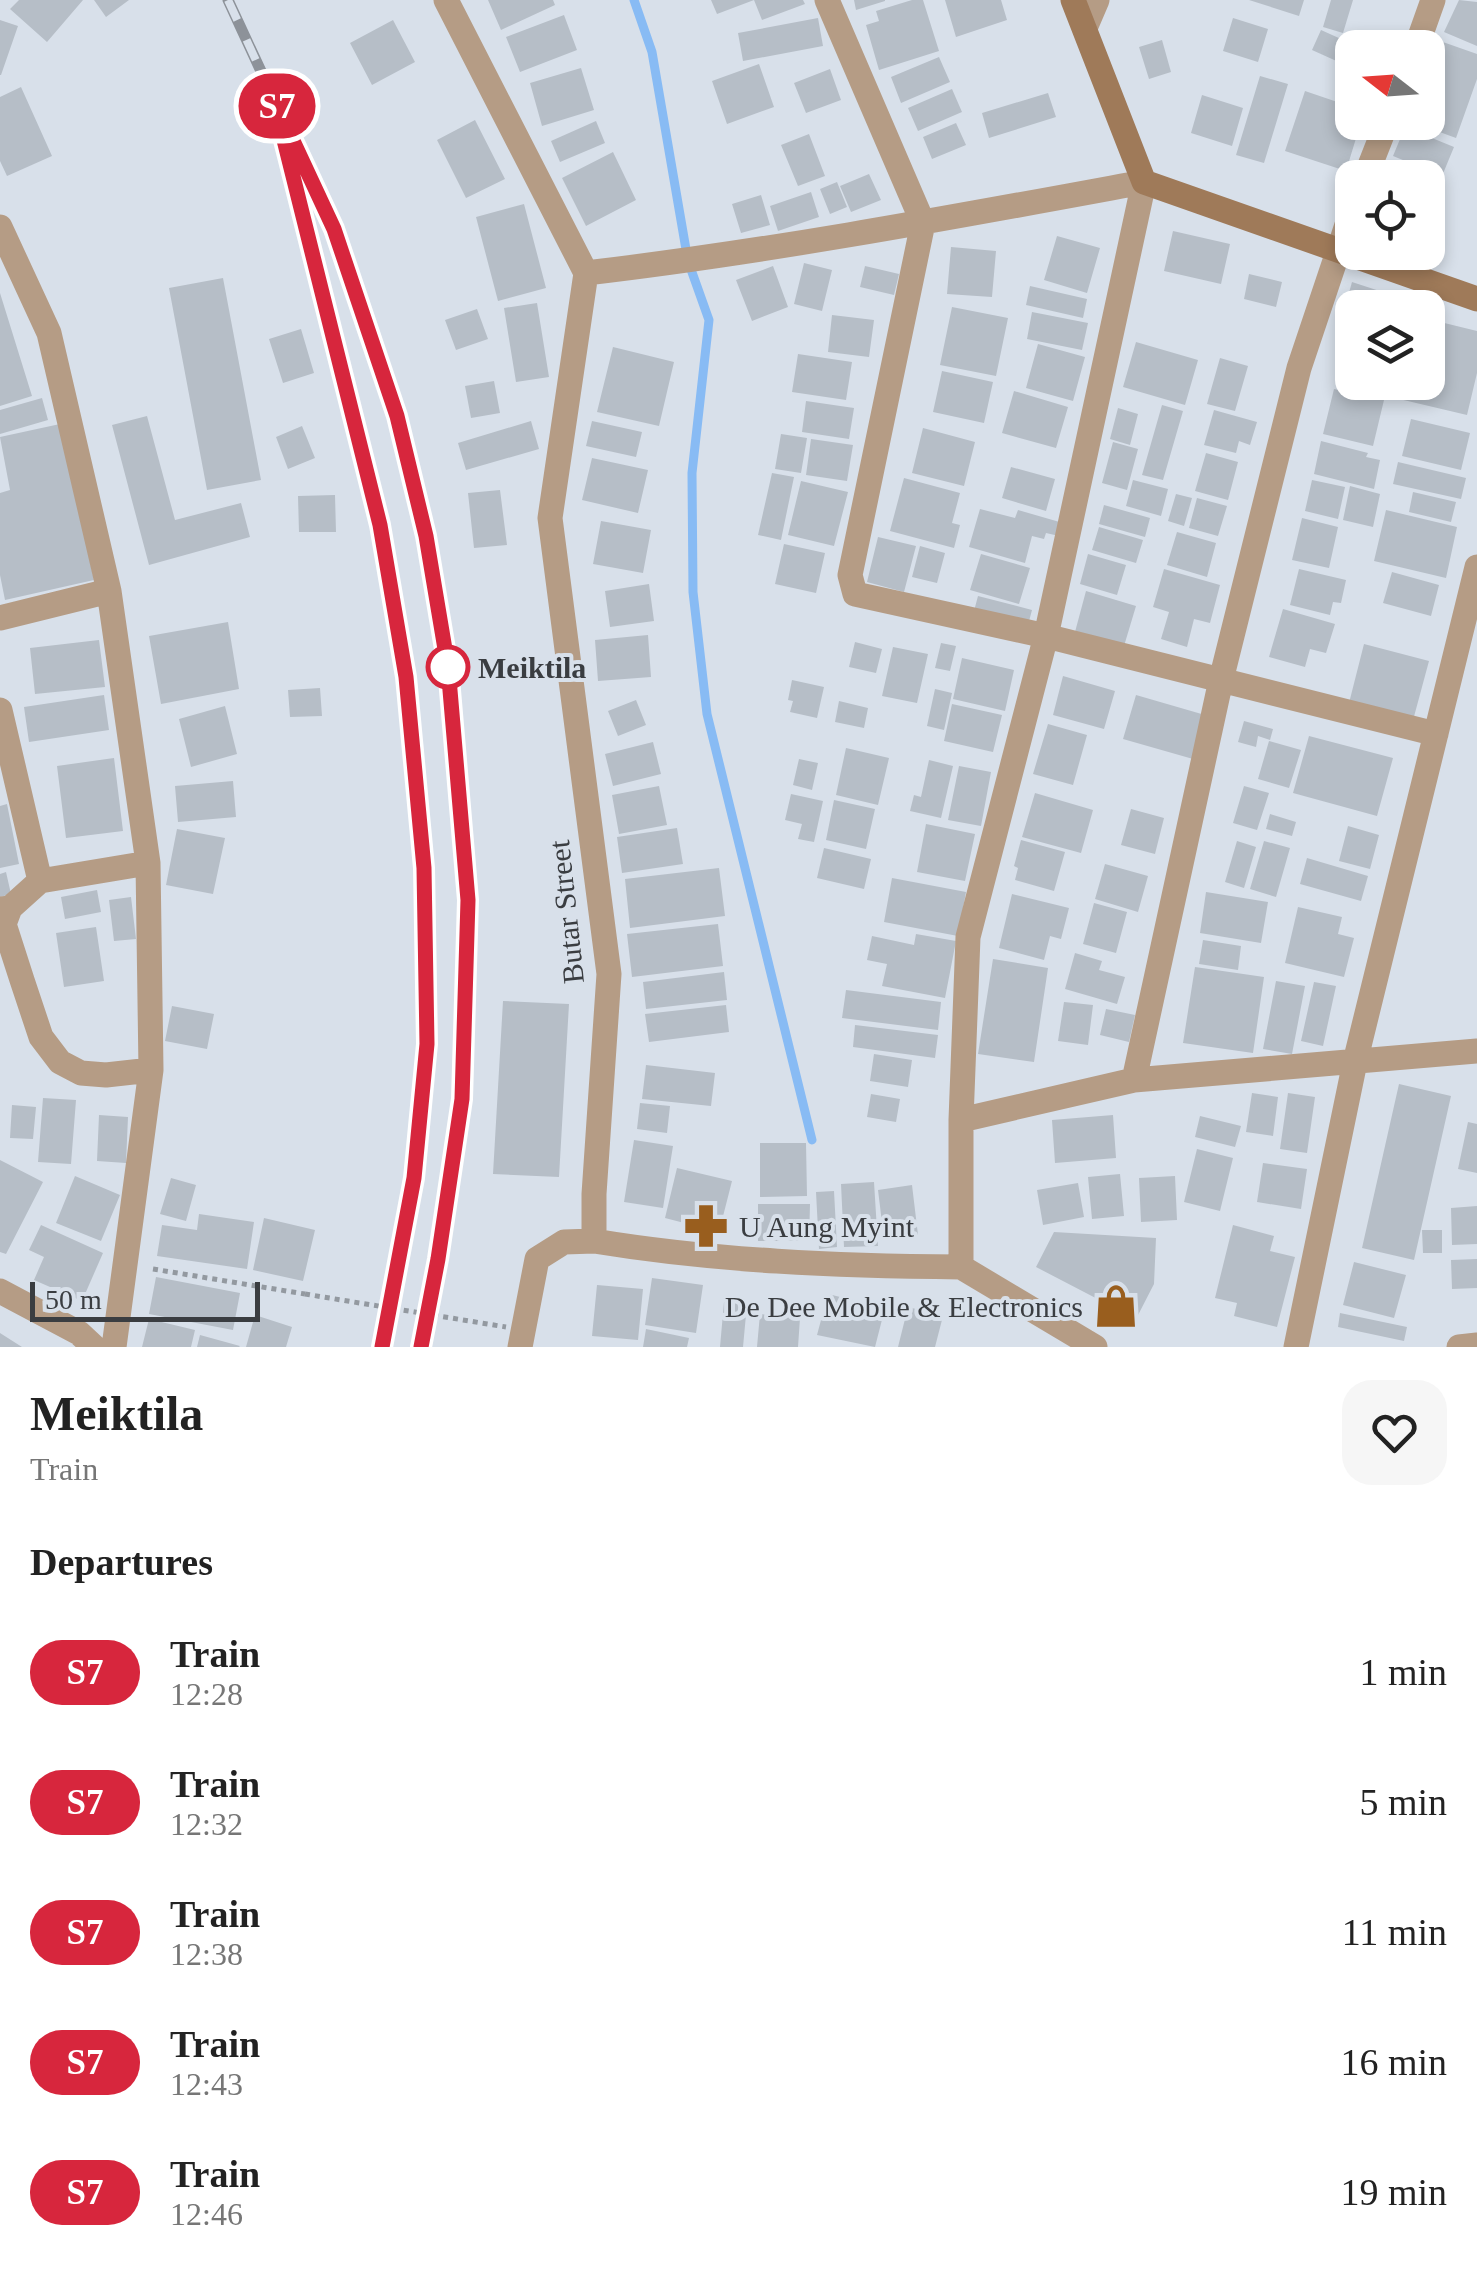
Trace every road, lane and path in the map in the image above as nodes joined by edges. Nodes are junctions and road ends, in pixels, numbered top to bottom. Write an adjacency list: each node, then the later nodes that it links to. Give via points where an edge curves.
1 (446, 0): 14 (street)
2 (827, 0): 9 (street)
3 (1073, 0): 6 (street)
4 (1097, 0): 6 (street)
5 (1433, 0): 7 (street)
6 (1085, 28): 8 (street)
7 (1422, 30)
8 (1144, 182): 9 (street); 11 (street); 19 (street)
9 (923, 223): 14 (street); 19 (street, via 850,575 854,594)
10 (0, 228): 17 (street, via 49,333)
11 (1335, 249)
12 (1335, 256): 20 (street)
13 (1395, 270): 15 (street)
14 (586, 273): 31 (street, Butar Street, via 550,518 608,974)
15 (1477, 298)
16 (1477, 567): 22 (street)
17 (110, 591): 18 (street); 23 (street)
18 (0, 618)
19 (1046, 636): 20 (street); 30 (street, via 968,937)
20 (1220, 680): 22 (street); 29 (street)
21 (0, 710): 24 (street)
22 (1436, 734): 27 (street)
23 (148, 864): 24 (street); 28 (street)
24 (40, 881): 25 (street)
25 (5, 909): 28 (street, via 4,924 41,1036 60,1062 81,1073)
26 (1477, 1051): 27 (street)
27 (1355, 1062): 29 (street); 40 (street)
28 (151, 1070): 32 (street)
29 (1134, 1080): 30 (street)
30 (960, 1120): 33 (street)
31 (594, 1241): 33 (street, via 657,1252); 35 (street, via 564,1242 537,1259)
32 (126, 1264): 35 (path, bridge); 38 (street)
33 (961, 1266): 39 (street)
34 (0, 1292): 36 (street)
35 (513, 1337)
36 (82, 1342)
37 (1477, 1344): 41 (street)
38 (114, 1347)
39 (1095, 1347)
40 (1296, 1347)
41 (1459, 1347)

